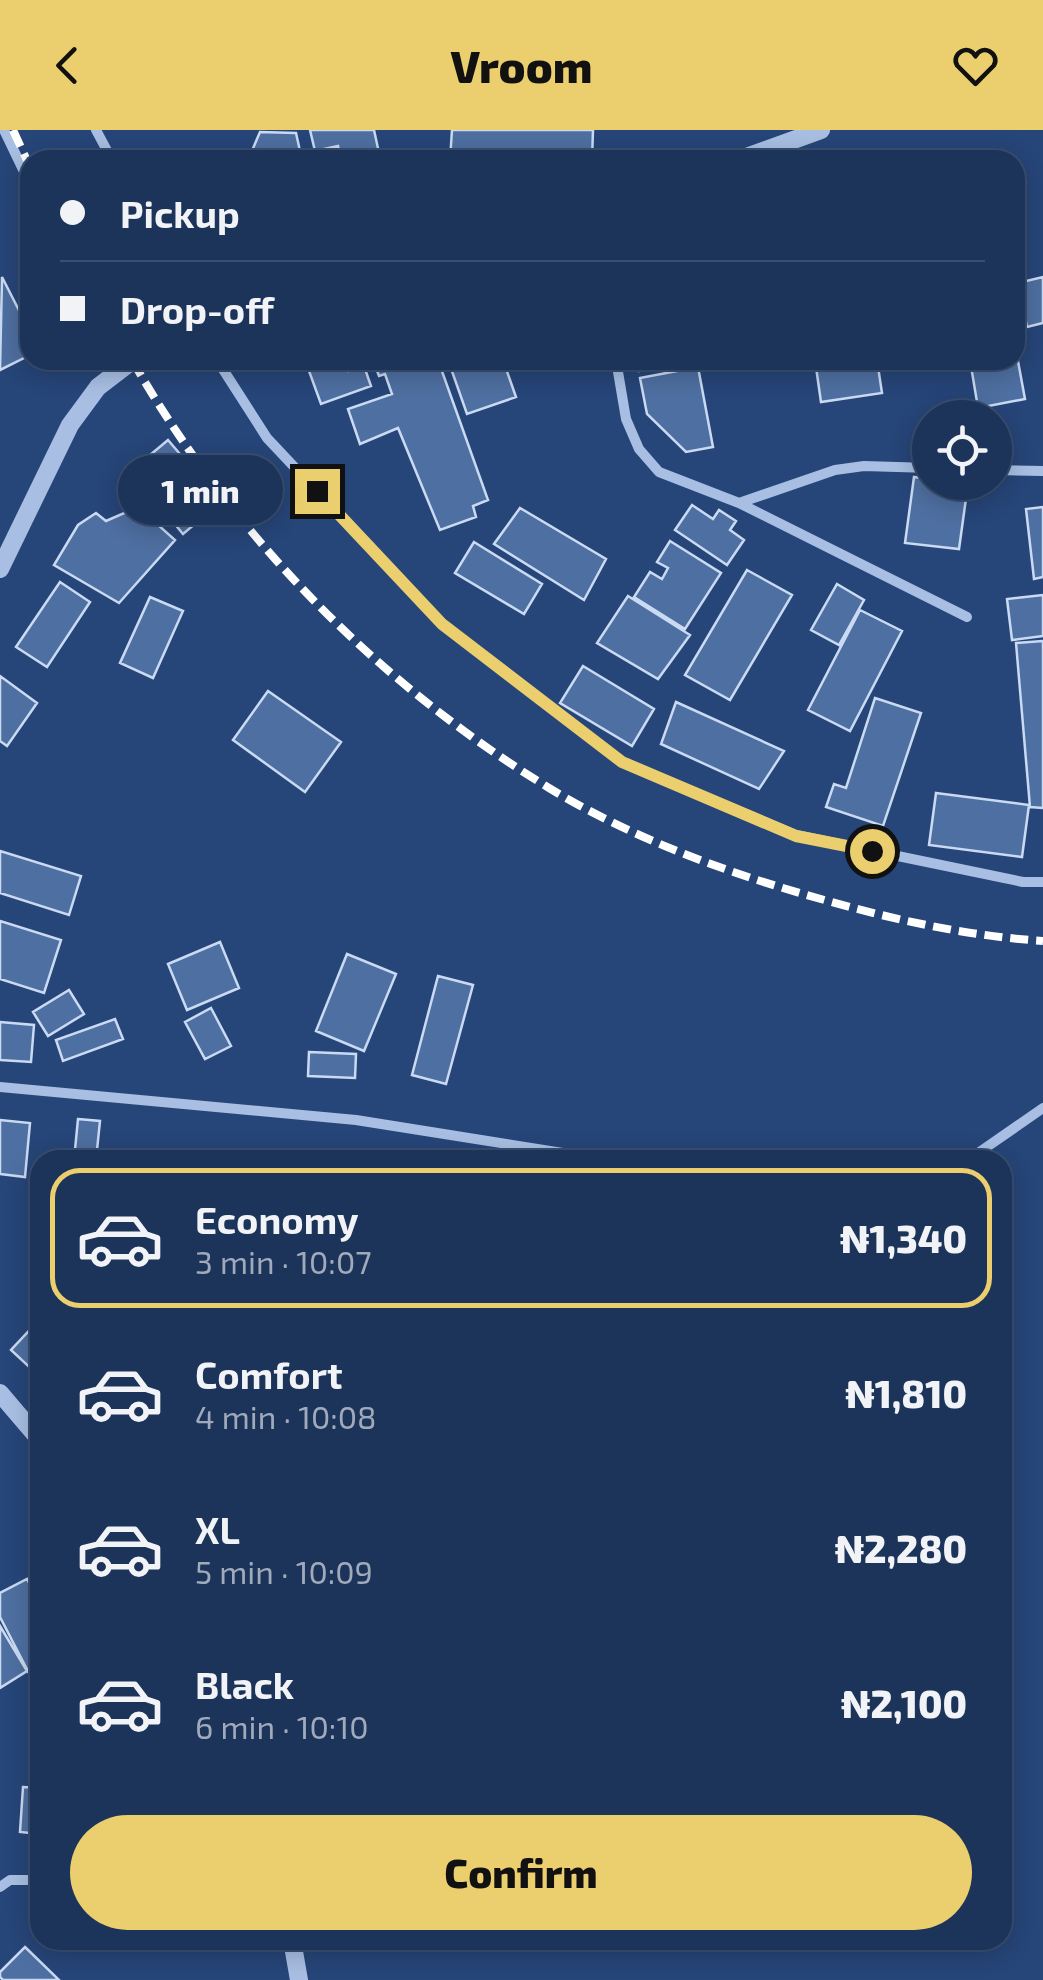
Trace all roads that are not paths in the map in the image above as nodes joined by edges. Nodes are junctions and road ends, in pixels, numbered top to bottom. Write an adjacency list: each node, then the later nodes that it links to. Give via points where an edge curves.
1 (4, 130): 4 (street)
2 (810, 132): 3 (street)
3 (764, 150)
4 (20, 163)
5 (117, 370): 12 (street, via 70,425)
6 (223, 370): 14 (street, via 267,438 442,624 622,762 796,836)
7 (618, 370): 11 (street, via 626,418 639,449 659,472)
8 (912, 467): 11 (street, via 835,470)
9 (1012, 470): 10 (street)
10 (1043, 470)
11 (739, 502): 13 (street)
12 (0, 569)
13 (967, 617)
14 (1043, 882)
15 (0, 1087): 17 (street, via 356,1120)
16 (1043, 1108): 18 (street)
17 (544, 1150)
18 (982, 1150)
19 (0, 1393): 20 (street)
20 (30, 1428)
21 (3, 1880): 22 (street)
22 (30, 1880)
23 (294, 1950): 24 (street)
24 (299, 1980)

